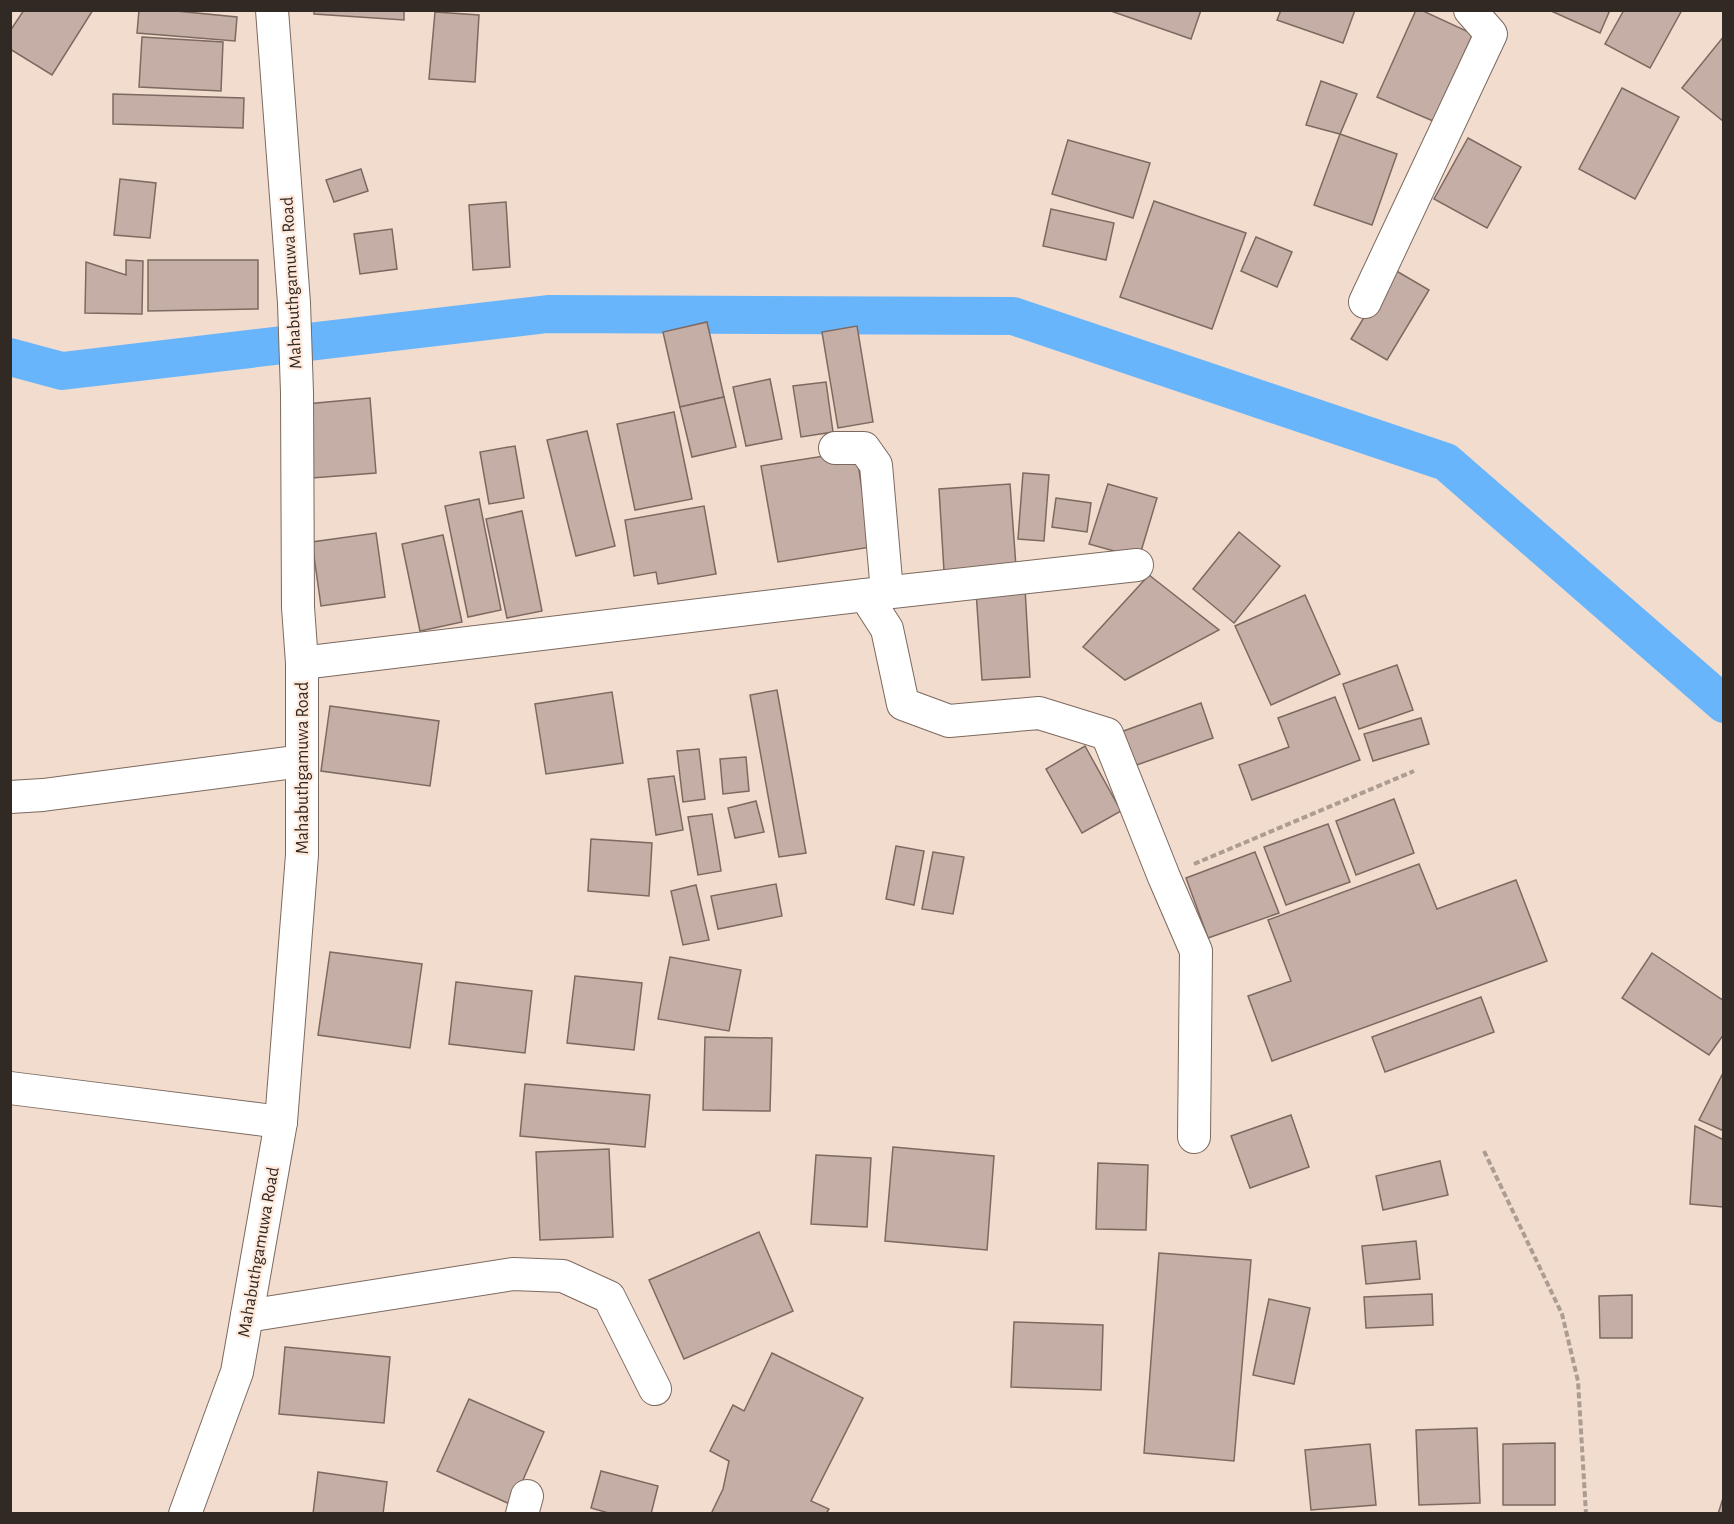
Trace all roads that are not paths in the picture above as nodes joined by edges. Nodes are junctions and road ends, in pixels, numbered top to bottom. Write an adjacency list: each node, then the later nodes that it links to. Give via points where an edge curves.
1 (272, 10): 7 (street, Mahabuthgamuwa Road, via 294,303)
2 (1470, 10): 3 (street, via 1491,34)
3 (1365, 302)
4 (835, 448): 6 (street, via 864,448 876,465)
5 (1137, 565): 6 (street)
6 (876, 593): 7 (street); 12 (street, via 903,704 949,721 1039,713 1107,734 1196,951)
7 (302, 663): 8 (street, Mahabuthgamuwa Road)
8 (302, 761): 9 (street); 11 (street, Mahabuthgamuwa Road, via 302,855)
9 (10, 797)
10 (10, 1088): 11 (street)
11 (281, 1122): 13 (street, Mahabuthgamuwa Road)
12 (1194, 1137)
13 (247, 1316): 14 (street, via 513,1274 563,1276 609,1297); 15 (street, Mahabuthgamuwa Road, via 237,1372)
14 (655, 1389)
15 (185, 1514)

